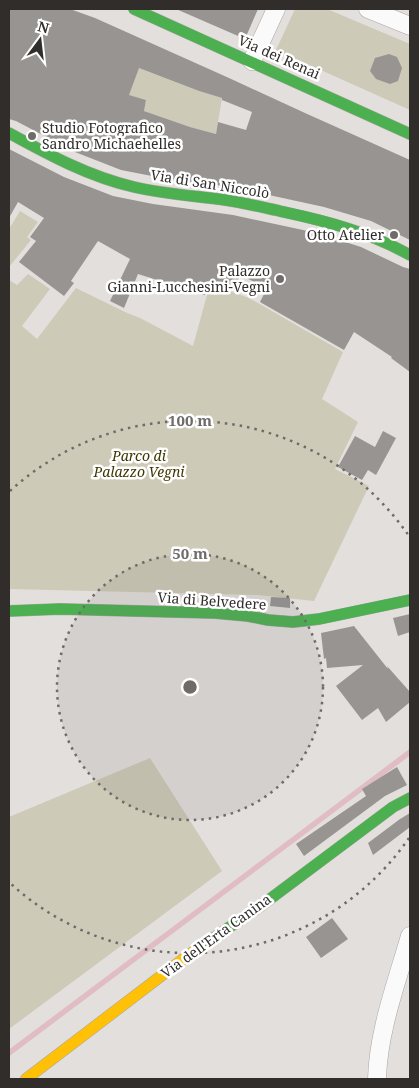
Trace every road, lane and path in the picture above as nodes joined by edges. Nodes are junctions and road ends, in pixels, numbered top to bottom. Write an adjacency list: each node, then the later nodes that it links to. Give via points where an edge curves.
1 (134, 9): 5 (street, Via dei Renai)
2 (276, 9): 5 (street)
3 (368, 9): 4 (street)
4 (410, 26)
5 (252, 61): 7 (street, Via dei Renai)
6 (9, 133): 8 (street, Via di San Niccolò, via 79,169 120,184 317,218 357,230)
7 (410, 134)
8 (410, 255)
9 (410, 600): 10 (street, Via di Belvedere, via 292,622 215,613)
10 (9, 611)
11 (410, 798): 13 (street, Via dell'Erta Canina, via 393,806 262,905 182,960)
12 (410, 936): 14 (street, via 389,1009)
13 (26, 1079)
14 (377, 1079)

